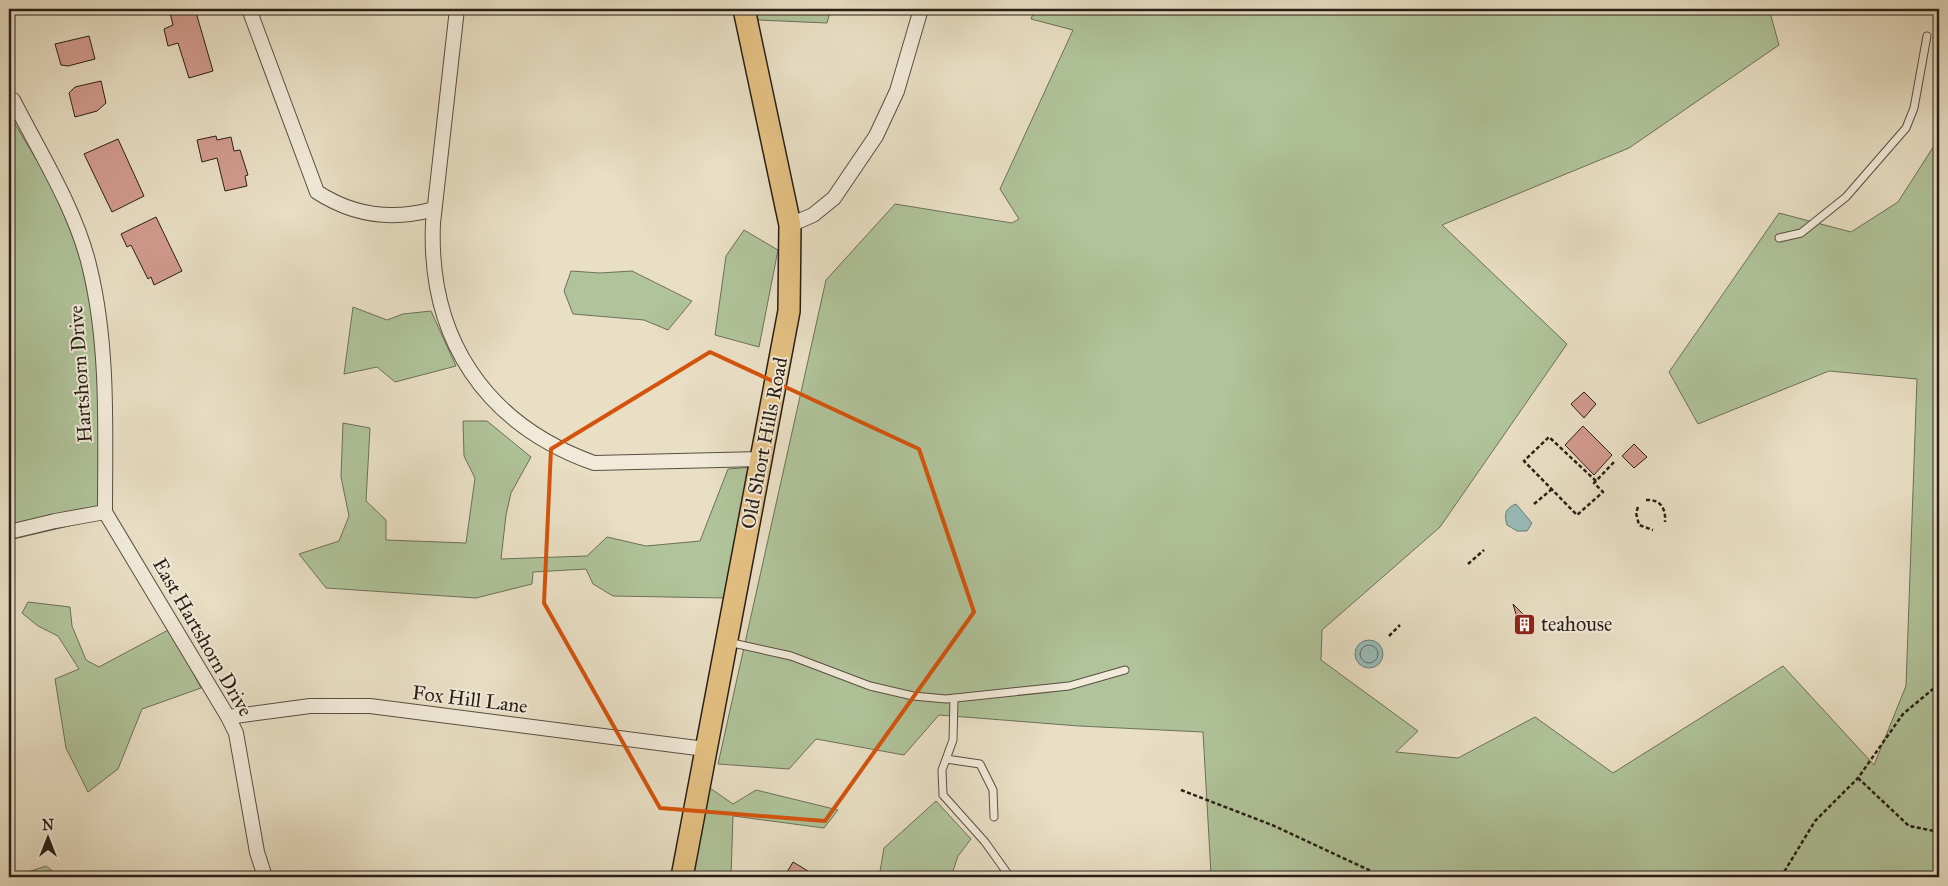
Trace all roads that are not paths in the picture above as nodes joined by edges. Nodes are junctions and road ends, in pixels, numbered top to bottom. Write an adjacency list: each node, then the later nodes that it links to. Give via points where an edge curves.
1 (249, 9): 7 (street, via 317,192 340,205 379,216 405,216)
2 (457, 9): 7 (street)
3 (744, 9): 8 (main road, Old Short Hills Road)
4 (921, 9): 8 (street, via 897,91 876,136 834,198 813,215)
5 (1927, 36): 9 (lane, via 1914,108 1906,128 1846,197 1801,233)
6 (13, 100): 11 (street, Hartshorn Drive, via 69,210 90,268 101,331)
7 (434, 209): 10 (street, via 434,275 454,343 478,383 524,427 550,444 594,463)
8 (790, 225): 10 (main road, Old Short Hills Road, via 789,311)
9 (1780, 238)
10 (761, 459): 13 (main road, Old Short Hills Road)
11 (105, 512): 12 (street); 16 (street, East Hartshorn Drive)
12 (9, 532)
13 (725, 642): 15 (lane, via 791,656 870,686 913,696); 17 (main road, Old Short Hills Road)
14 (1125, 670): 15 (lane, via 1069,686)
15 (954, 698): 18 (lane, via 953,740)
16 (228, 717): 17 (street, Fox Hill Lane, via 310,706 370,706); 20 (street, East Hartshorn Drive, via 236,733 257,852)
17 (705, 749): 21 (main road, Old Short Hills Road)
18 (946, 760): 19 (lane, via 980,764 993,790); 22 (lane, via 942,770 943,795)
19 (994, 817)
20 (265, 877)
21 (682, 877)
22 (1010, 877)

